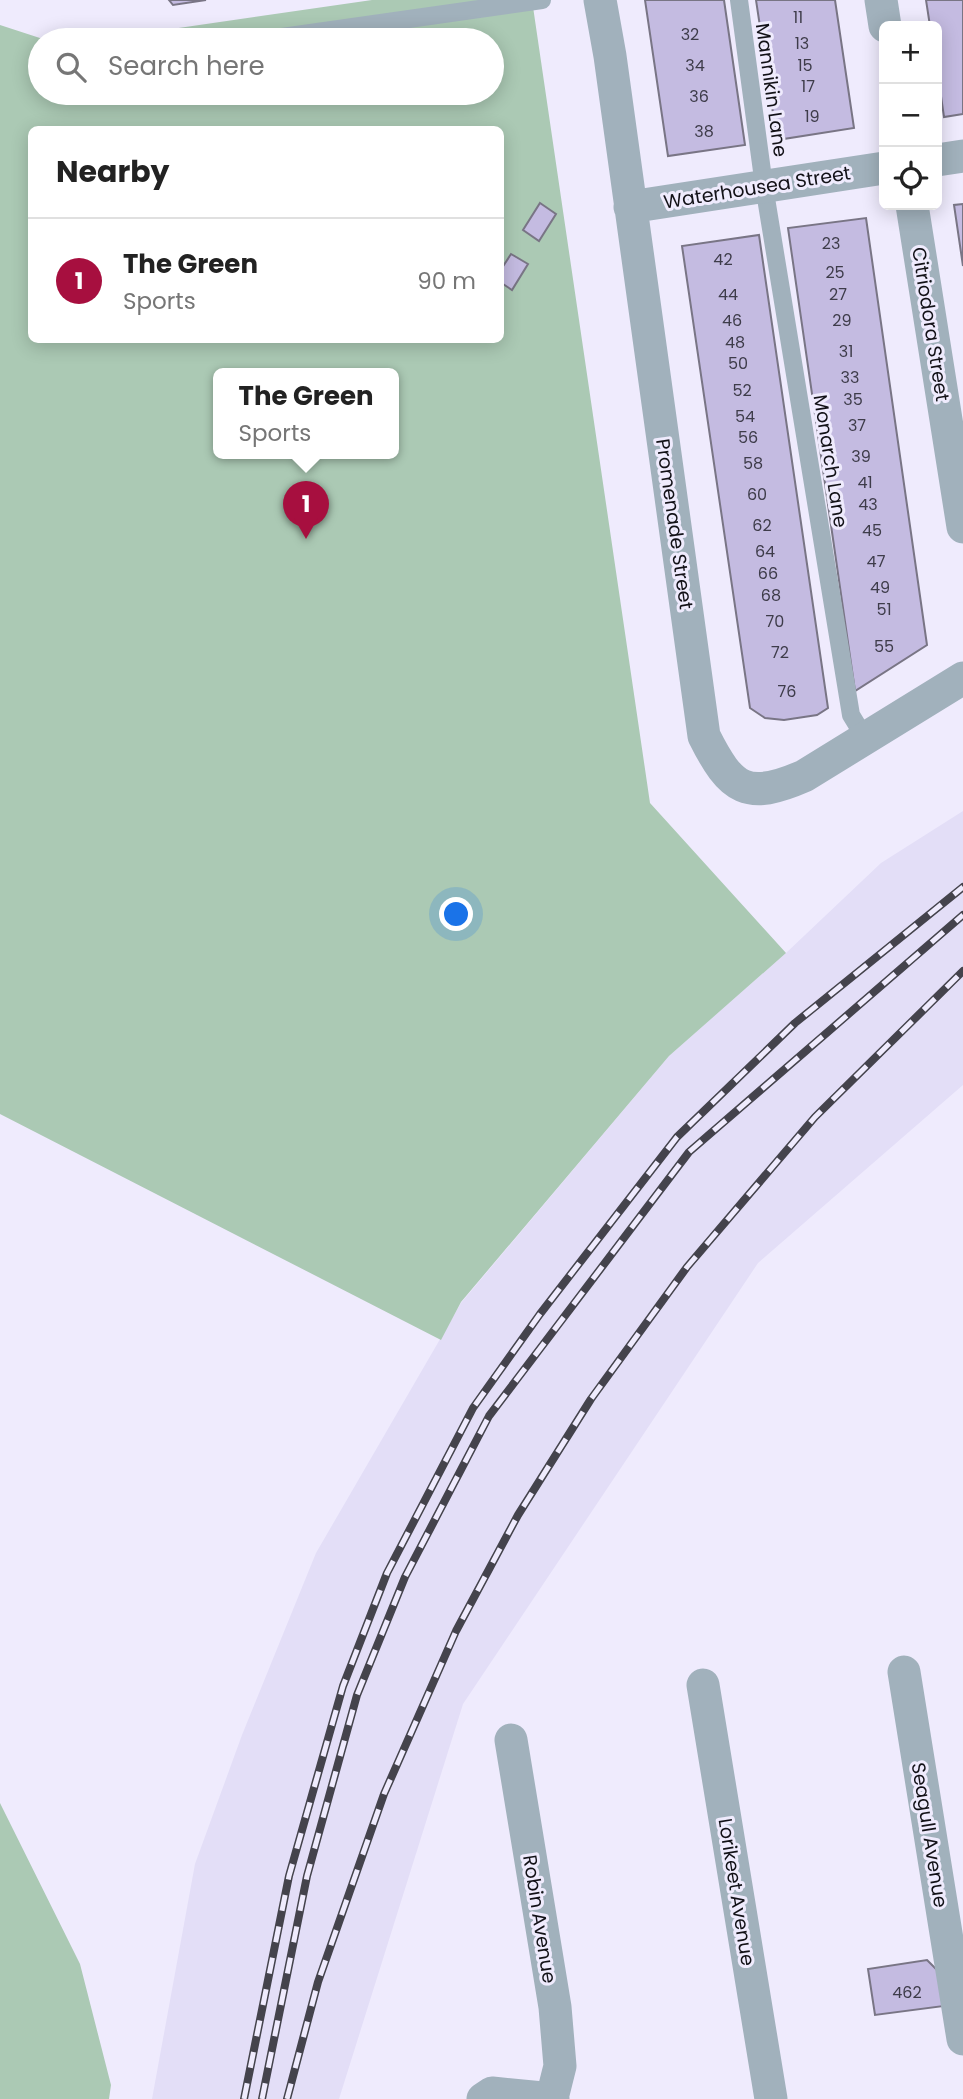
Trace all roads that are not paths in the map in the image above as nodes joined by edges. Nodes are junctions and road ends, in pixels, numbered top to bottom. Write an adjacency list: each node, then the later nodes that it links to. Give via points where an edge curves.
1 (542, 0): 6 (lane)
2 (600, 0): 11 (street, Promenade Street)
3 (739, 0): 10 (lane, Mannikin Lane)
4 (881, 0): 5 (street)
5 (884, 21)
6 (345, 28)
7 (963, 156): 8 (street)
8 (942, 159)
9 (879, 169): 10 (street, Waterhousea Street)
10 (764, 186): 11 (street, Waterhousea Street); 15 (lane, Monarch Lane, via 851,715)
11 (630, 206): 15 (street, Promenade Street, via 704,736 719,766 735,782 772,789 804,776)
12 (913, 210): 13 (street, Citriodora Street)
13 (963, 527)
14 (963, 678): 15 (street, Promenade Street)
15 (865, 738)
16 (904, 1672): 19 (street, Seagull Avenue)
17 (703, 1685): 22 (street, Lorikeet Avenue)
18 (510, 1740): 21 (street, Robin Avenue, via 555,2007 560,2066)
19 (963, 2039)
20 (483, 2099): 21 (street, via 492,2092)
21 (553, 2099)
22 (771, 2099)

